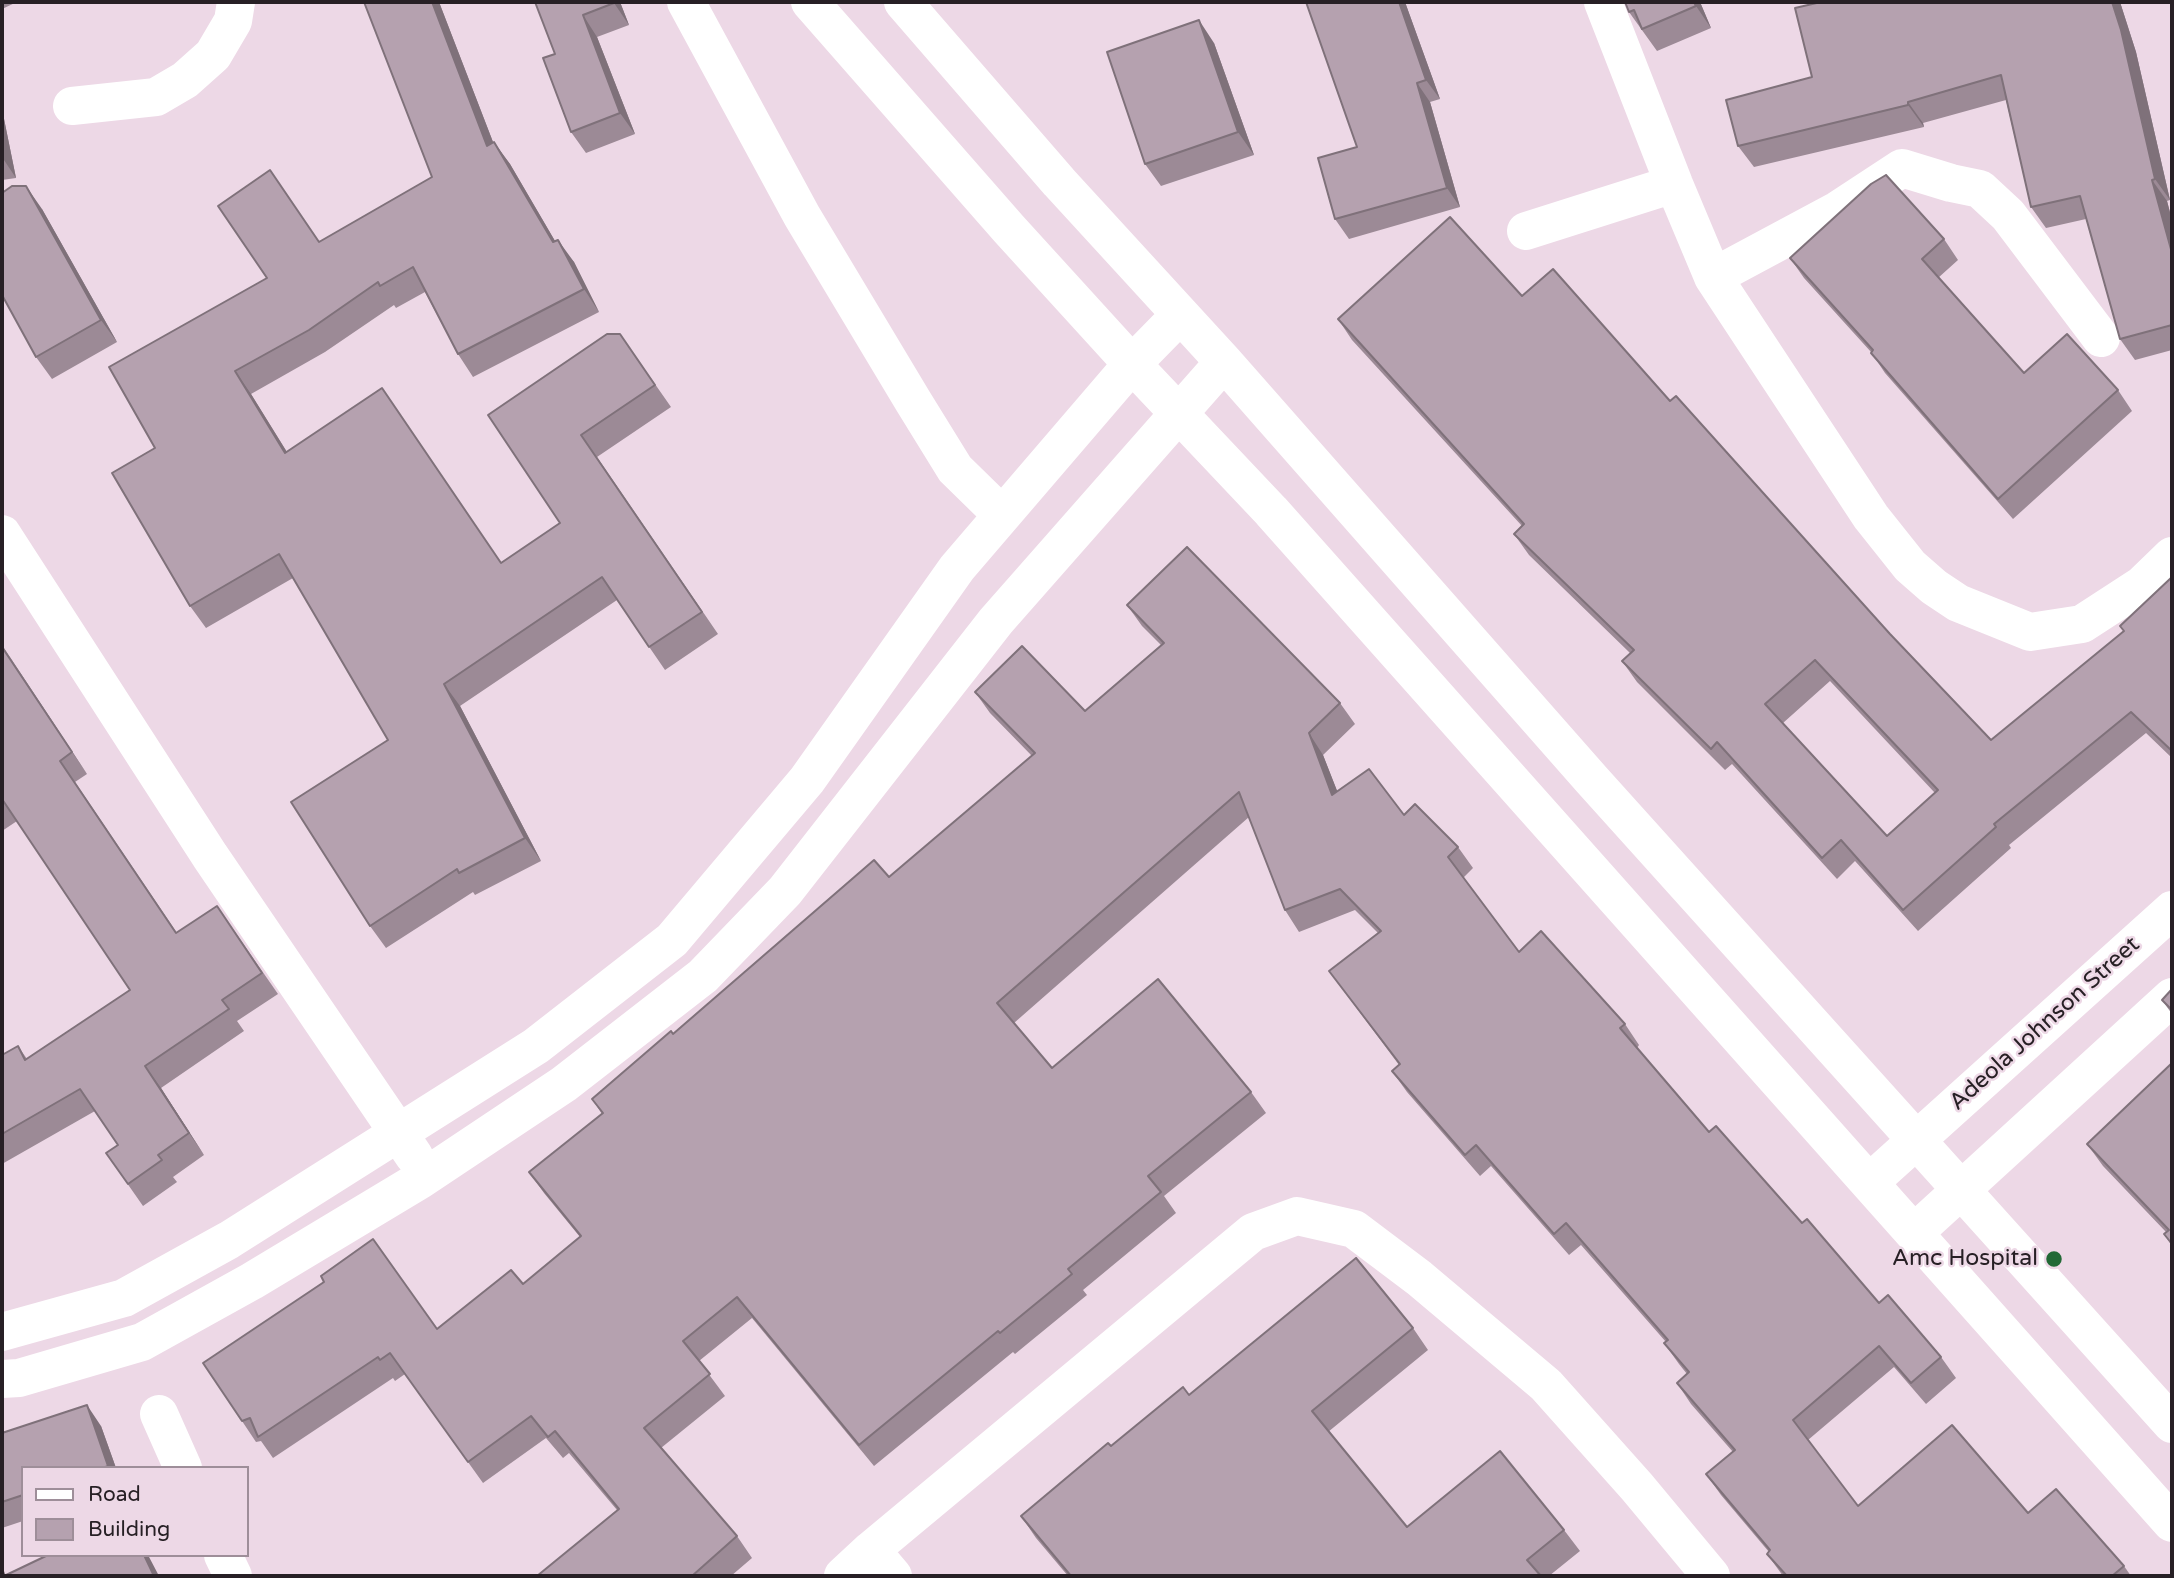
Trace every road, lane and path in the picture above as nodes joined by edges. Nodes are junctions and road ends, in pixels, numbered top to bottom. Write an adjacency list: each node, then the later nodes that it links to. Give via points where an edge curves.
1 (236, 2): 6 (street, via 233,20 213,55 185,80 156,97)
2 (686, 2): 15 (street, via 802,216 913,401 956,469)
3 (810, 2): 13 (street)
4 (903, 2): 10 (street)
5 (1603, 2): 7 (street)
6 (72, 106)
7 (1674, 184): 8 (street); 9 (street)
8 (1526, 231)
9 (1713, 277): 11 (street, via 1838,210 1902,168 1980,189 2008,215); 17 (street, via 1871,517 1910,566 1958,603 2030,632 2082,624 2142,585)
10 (1180, 315): 12 (street); 13 (street)
11 (2101, 338)
12 (1224, 362): 14 (street); 21 (street, via 1592,780)
13 (1132, 364): 14 (street); 15 (street)
14 (1177, 413): 22 (street, via 996,621 785,891 703,976 564,1084); 23 (street, via 1271,511)
15 (1002, 515): 20 (street, via 957,568 807,780 672,940 536,1046)
16 (7, 553): 20 (street)
17 (2172, 556)
18 (2172, 910): 21 (street, Adeola Johnson Street)
19 (2172, 997): 24 (street)
20 (398, 1135): 22 (street); 26 (street, via 229,1240 124,1298)
21 (1917, 1139): 23 (street, Adeola Johnson Street); 24 (street)
22 (428, 1174): 27 (street, via 142,1342)
23 (1870, 1182): 25 (street)
24 (1961, 1189): 25 (street); 29 (street)
25 (1914, 1233): 31 (street)
26 (2, 1332)
27 (2, 1379)
28 (159, 1415): 30 (street)
29 (2172, 1424)
30 (182, 1466)
31 (2172, 1523)
32 (224, 1557): 34 (street)
33 (882, 1563): 35 (street); 36 (street, via 1253,1233 1297,1216 1353,1229 1546,1385)
34 (233, 1576)
35 (843, 1576)
36 (1712, 1576)

